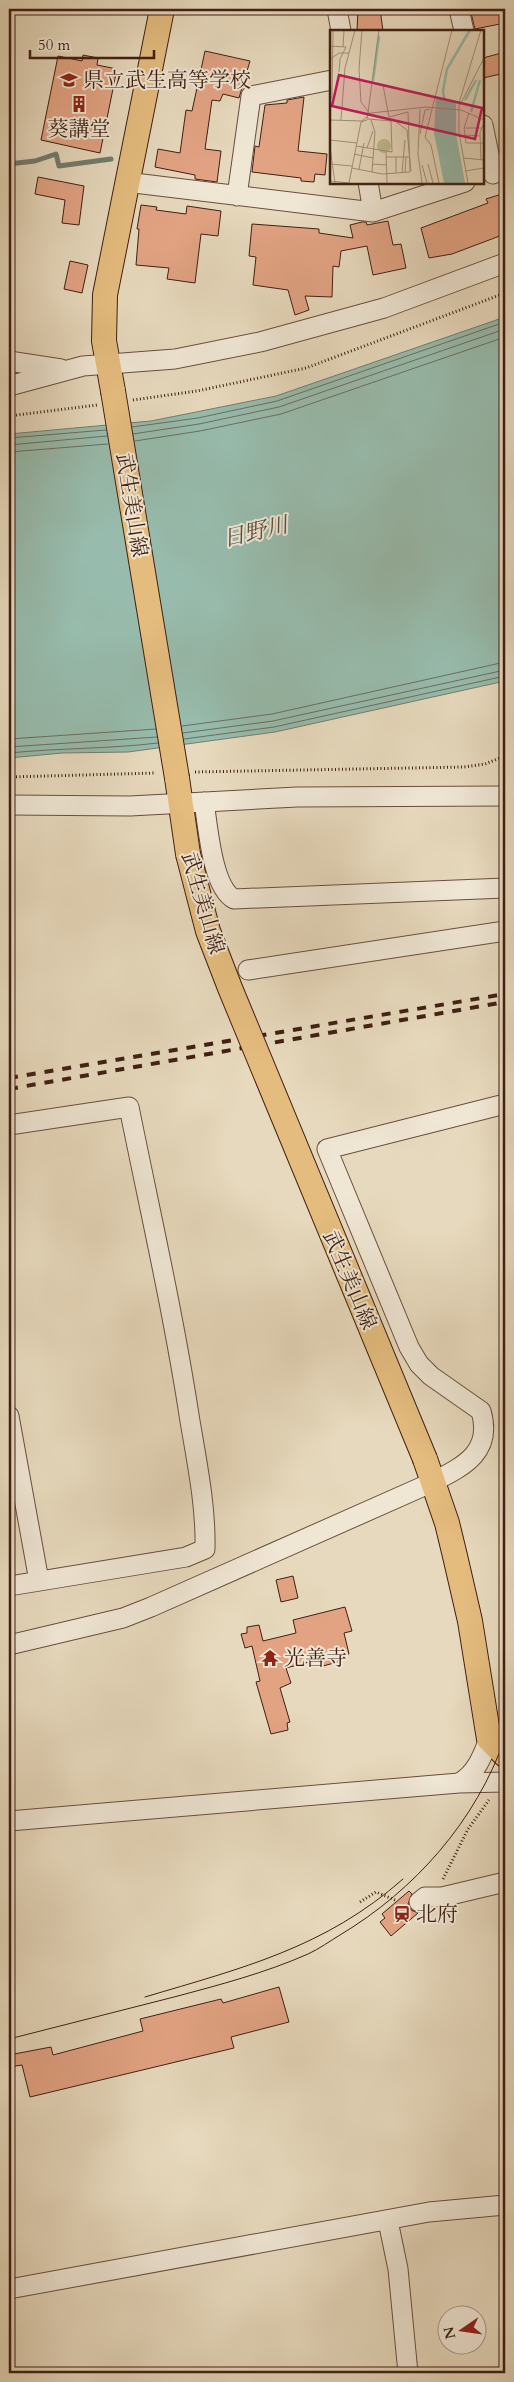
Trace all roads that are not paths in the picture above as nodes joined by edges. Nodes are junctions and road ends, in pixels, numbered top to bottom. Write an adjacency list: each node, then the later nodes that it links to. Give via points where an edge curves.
1 (162, 9): 9 (main road, 武生美山線)
2 (337, 9): 4 (street)
3 (459, 9): 5 (street)
4 (340, 30)
5 (464, 30)
6 (330, 80): 12 (street, via 251,96)
7 (484, 129): 8 (street)
8 (494, 173)
9 (126, 182): 12 (street); 16 (main road, 武生美山線, via 104,305)
10 (368, 184): 13 (street)
11 (459, 184): 13 (street)
12 (237, 196): 13 (street)
13 (373, 212)
14 (505, 263): 16 (street, via 384,308 260,342 175,359)
15 (9, 361): 17 (street)
16 (107, 362): 17 (street); 21 (main road, 武生美山線, bridge)
17 (65, 370): 18 (street)
18 (9, 386)
19 (505, 796): 20 (street, via 297,797)
20 (204, 802): 21 (street); 23 (street, via 219,881 227,895 234,899)
21 (181, 804): 22 (street); 32 (main road, 武生美山線, bridge, via 188,854 208,931)
22 (9, 805)
23 (505, 888)
24 (505, 931): 25 (street)
25 (386, 949): 26 (street); 27 (street)
26 (371, 967)
27 (248, 970)
28 (505, 1104): 32 (street, via 327,1149 409,1347 431,1376 481,1411 485,1434 482,1442 467,1463)
29 (9, 1125): 33 (street, via 129,1107 182,1367 205,1532 205,1549 186,1557)
30 (9, 1416): 31 (street)
31 (11, 1445): 33 (street)
32 (434, 1482): 35 (street, via 123,1618); 36 (main road, 武生美山線, via 447,1523)
33 (39, 1581): 34 (street)
34 (9, 1586)
35 (9, 1645)
36 (497, 1747): 38 (street)
37 (502, 1782): 38 (street)
38 (459, 1783): 39 (street)
39 (9, 1821)
40 (505, 1882): 41 (street, via 442,1897 425,1897)
41 (419, 1902)
42 (505, 2205): 43 (street, via 455,2209)
43 (388, 2221): 44 (street); 45 (street, via 402,2300)
44 (9, 2289)
45 (408, 2373)

